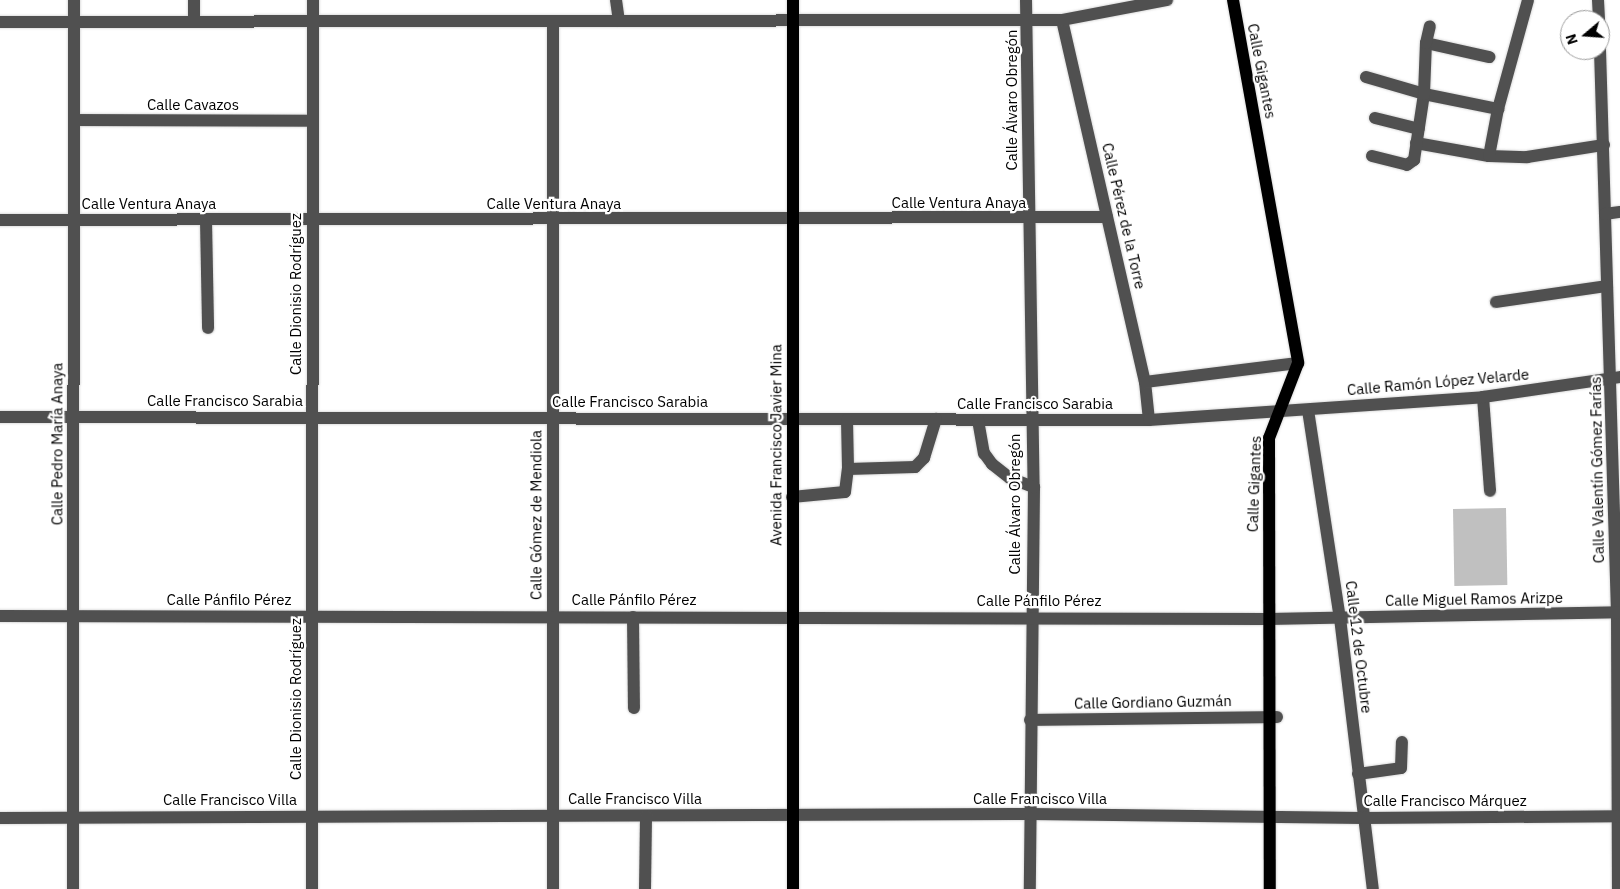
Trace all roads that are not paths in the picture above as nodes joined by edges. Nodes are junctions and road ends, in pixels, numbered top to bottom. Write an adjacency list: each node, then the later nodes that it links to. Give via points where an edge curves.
1 (74, 0): 16 (street, Calle Pedro María Anaya)
2 (194, 0): 17 (street)
3 (313, 0): 18 (street, Calle Dionisio Rodríguez)
4 (616, 0): 14 (street)
5 (793, 0): 10 (main road, Avenida Francisco Javier Mina)
6 (1026, 0): 11 (street, Calle Álvaro Obregón)
7 (1167, 0): 12 (street)
8 (1233, 0): 47 (main road, Calle Gigantes)
9 (1528, 0): 25 (street)
10 (794, 20): 11 (street); 14 (street); 42 (main road, Avenida Francisco Javier Mina)
11 (1028, 20): 12 (street); 43 (street, Calle Álvaro Obregón)
12 (1062, 20): 36 (street, Calle Pérez de la Torre)
13 (553, 21): 14 (street); 18 (street); 41 (street, Calle Gómez de Mendiola)
14 (619, 21)
15 (0, 22): 16 (street)
16 (74, 22): 17 (street); 27 (street, Calle Pedro María Anaya)
17 (194, 22): 18 (street)
18 (313, 22): 28 (street, Calle Dionisio Rodríguez)
19 (1430, 26): 20 (street)
20 (1426, 43): 21 (street); 24 (street)
21 (1489, 57)
22 (1600, 60): 31 (street, Calle Valentín Gómez Farías)
23 (1366, 77): 24 (street)
24 (1424, 94): 25 (street); 29 (street)
25 (1498, 109): 33 (street)
26 (1375, 118): 29 (street)
27 (74, 120): 28 (street, Calle Cavazos); 38 (street, Calle Pedro María Anaya)
28 (313, 121): 40 (street, Calle Dionisio Rodríguez)
29 (1419, 129): 30 (street)
30 (1416, 143): 32 (street, via 1414,160 1410,164); 33 (street)
31 (1604, 145): 33 (street, via 1528,157); 35 (street, Calle Valentín Gómez Farías)
32 (1372, 156)
33 (1489, 156)
34 (1620, 212): 35 (street)
35 (1606, 214): 44 (street, Calle Valentín Gómez Farías)
36 (1107, 217): 43 (street, Calle Ventura Anaya); 49 (street, Calle Pérez de la Torre)
37 (0, 220): 38 (street, Calle Ventura Anaya)
38 (74, 220): 39 (street, Calle Ventura Anaya); 55 (street, Calle Pedro María Anaya)
39 (206, 220): 40 (street, Calle Ventura Anaya); 46 (street)
40 (312, 220): 41 (street, Calle Ventura Anaya); 56 (street, Calle Dionisio Rodríguez)
41 (552, 220): 42 (street, Calle Ventura Anaya); 57 (street, Calle Gómez de Mendiola)
42 (791, 220): 43 (street, Calle Ventura Anaya); 58 (main road, Avenida Francisco Javier Mina)
43 (1029, 220): 62 (street, Calle Álvaro Obregón)
44 (1607, 286): 45 (street); 48 (street, Calle Valentín Gómez Farías)
45 (1496, 302)
46 (208, 328)
47 (1298, 363): 49 (street); 52 (main road, Calle Gigantes)
48 (1615, 378): 50 (street, Calle Ramón López Velarde); 68 (street, Calle Valentín Gómez Farías)
49 (1145, 382): 63 (street, Calle Pérez de la Torre)
50 (1483, 396): 51 (street, Calle Ramón López Velarde); 66 (street)
51 (1308, 410): 52 (street, Calle Ramón López Velarde); 76 (street, Calle 12 de Octubre)
52 (1278, 412): 53 (street, Calle Ramón López Velarde); 77 (main road, Calle Gigantes, via 1269,438)
53 (1259, 413): 63 (street, Calle Francisco Sarabia)
54 (0, 417): 55 (street, Calle Francisco Sarabia)
55 (74, 417): 56 (street, Calle Francisco Sarabia); 70 (street, Calle Pedro María Anaya)
56 (312, 418): 57 (street, Calle Francisco Sarabia); 71 (street, Calle Dionisio Rodríguez)
57 (552, 418): 58 (street, Calle Francisco Sarabia); 72 (street, Calle Gómez de Mendiola)
58 (792, 419): 60 (street, Calle Francisco Sarabia); 67 (main road, Avenida Francisco Javier Mina)
59 (936, 419): 60 (street, Calle Francisco Sarabia); 61 (street, Calle Francisco Sarabia); 64 (street, via 924,458 915,467)
60 (847, 420): 64 (street)
61 (978, 420): 62 (street, Calle Francisco Sarabia); 65 (street, via 984,453 992,464 1010,478)
62 (1031, 420): 63 (street, Calle Francisco Sarabia); 65 (street, Calle Álvaro Obregón)
63 (1149, 420)
64 (848, 468): 67 (street, via 845,492)
65 (1034, 487): 75 (street, Calle Álvaro Obregón)
66 (1490, 491)
67 (792, 497): 74 (main road, Avenida Francisco Javier Mina)
68 (1618, 613): 76 (street, Calle Miguel Ramos Arizpe); 88 (street, Calle Valentín Gómez Farías)
69 (0, 616): 70 (street, Calle Pánfilo Pérez)
70 (73, 616): 71 (street, Calle Pánfilo Pérez); 89 (street, Calle Pedro María Anaya)
71 (312, 616): 72 (street, Calle Pánfilo Pérez); 85 (street, Calle Dionisio Rodríguez)
72 (553, 617): 73 (street, Calle Pánfilo Pérez); 84 (street, Calle Gómez de Mendiola)
73 (633, 617): 74 (street, Calle Pánfilo Pérez); 78 (street)
74 (792, 617): 75 (street, Calle Pánfilo Pérez); 87 (main road, Avenida Francisco Javier Mina)
75 (1030, 617): 77 (street, Calle Pánfilo Pérez); 80 (street, Calle Álvaro Obregón)
76 (1340, 618): 77 (street, Calle Miguel Ramos Arizpe); 82 (street, Calle 12 de Octubre)
77 (1268, 619): 79 (main road, Calle Gigantes)
78 (634, 708)
79 (1273, 717): 80 (street, Calle Gordiano Guzmán); 90 (main road, Calle Gigantes)
80 (1030, 720): 83 (street, Calle Álvaro Obregón)
81 (1402, 742): 82 (street, via 1401,768)
82 (1358, 774): 92 (street, Calle 12 de Octubre)
83 (1030, 814): 87 (street, Calle Francisco Villa); 90 (street, Calle Francisco Villa); 98 (street, Calle Álvaro Obregón)
84 (553, 815): 85 (street, Calle Francisco Villa); 86 (street, Calle Francisco Villa); 95 (street, Calle Gómez de Mendiola)
85 (312, 816): 89 (street, Calle Francisco Villa); 94 (street, Calle Dionisio Rodríguez)
86 (646, 816): 87 (street, Calle Francisco Villa); 96 (street)
87 (792, 816): 97 (main road, Avenida Francisco Javier Mina)
88 (1619, 816): 92 (street, Calle Francisco Márquez); 101 (street, Calle Valentín Gómez Farías)
89 (73, 817): 91 (street, Calle Francisco Villa); 93 (street, Calle Pedro María Anaya)
90 (1269, 817): 92 (street, Calle Francisco Márquez); 99 (main road, Calle Gigantes)
91 (0, 818)
92 (1363, 818): 100 (street, Calle 12 de Octubre)
93 (73, 889)
94 (312, 889)
95 (553, 889)
96 (645, 889)
97 (793, 889)
98 (1030, 889)
99 (1270, 889)
100 (1373, 889)
101 (1618, 889)

